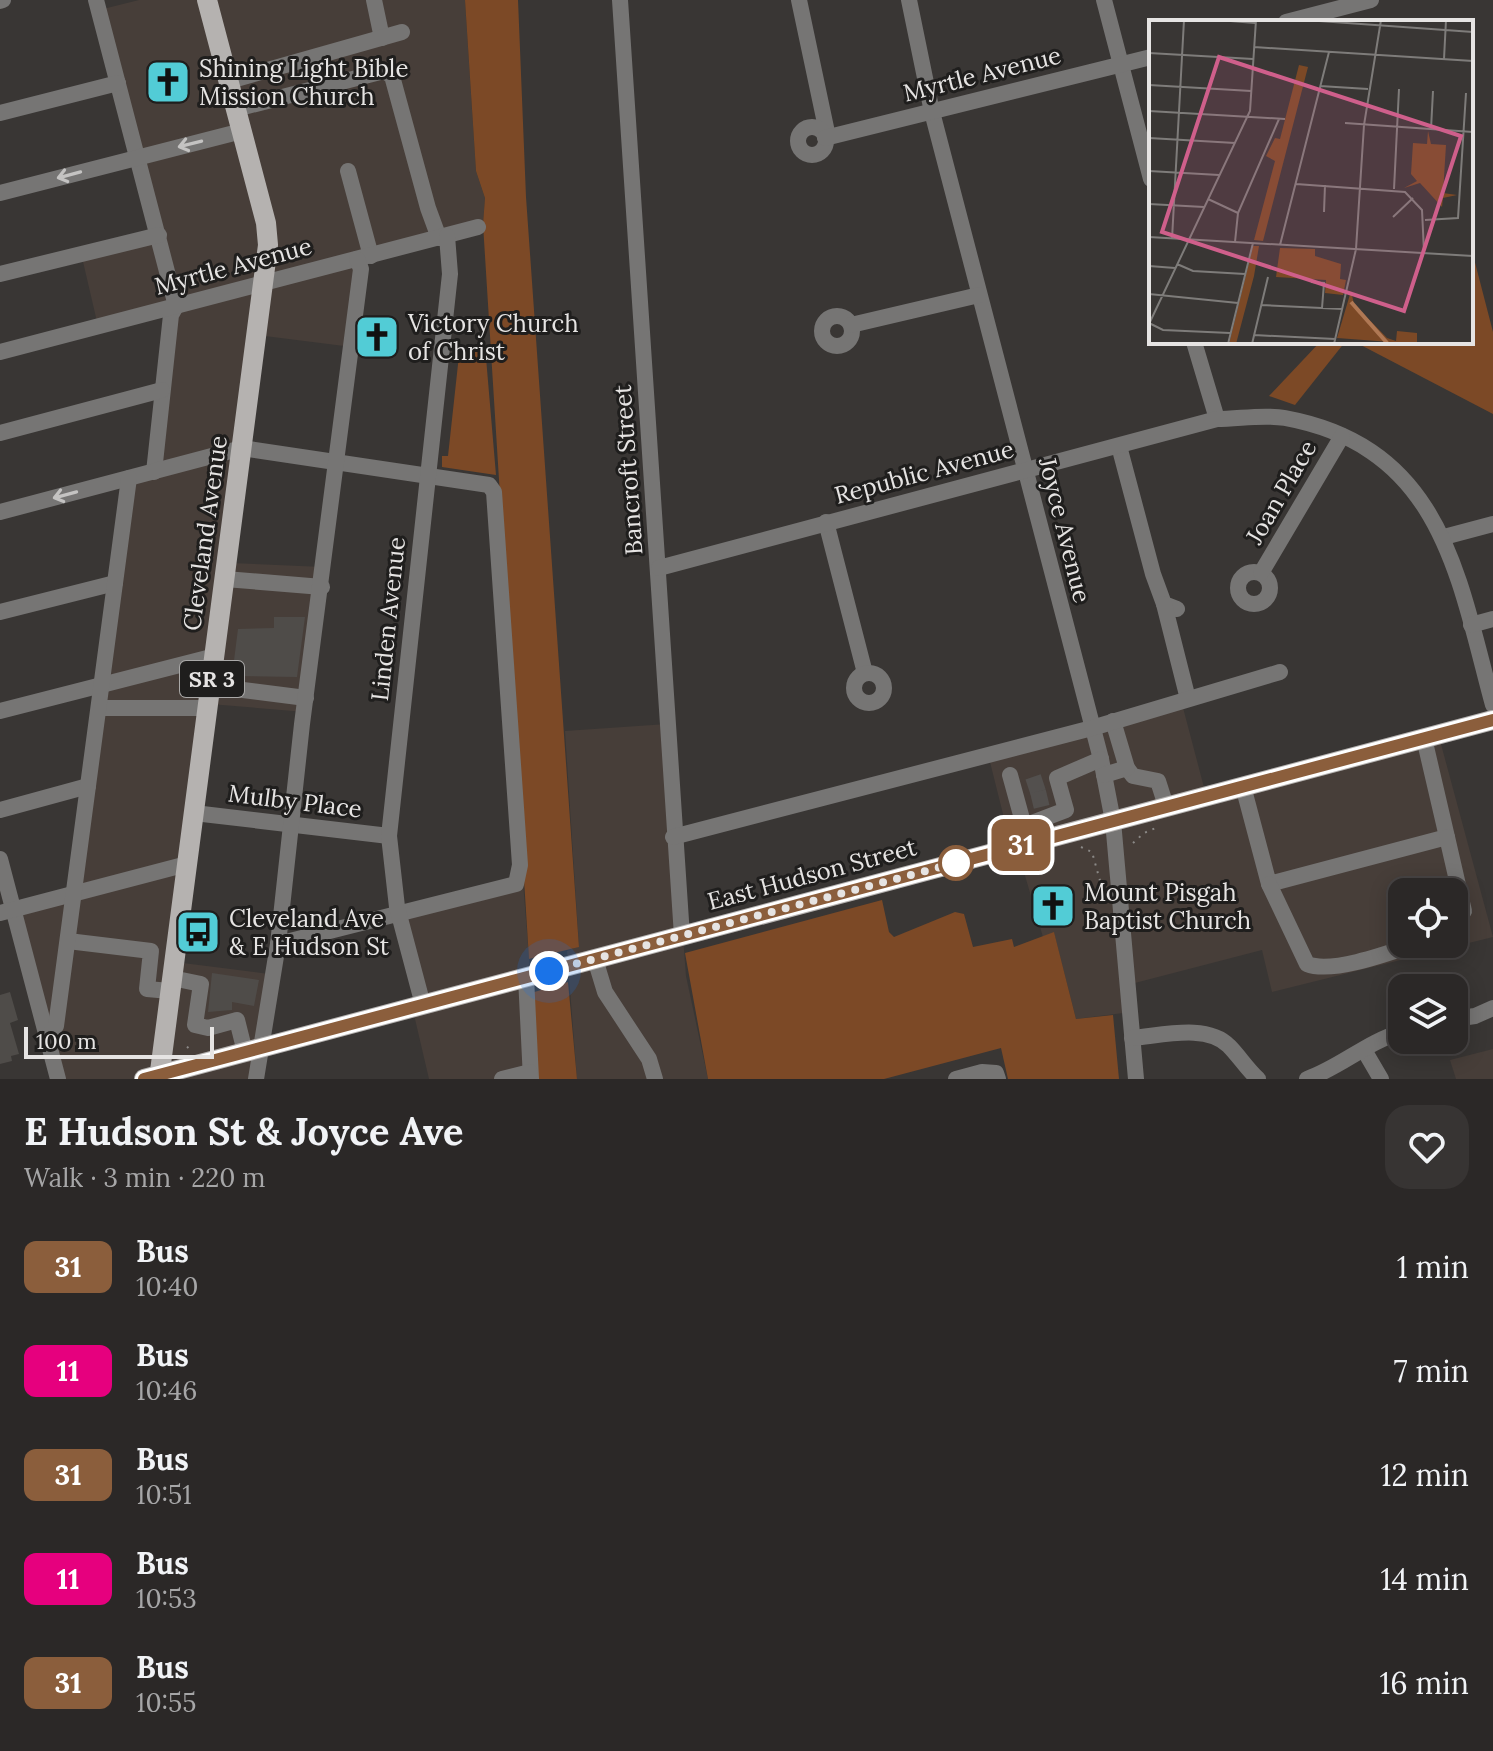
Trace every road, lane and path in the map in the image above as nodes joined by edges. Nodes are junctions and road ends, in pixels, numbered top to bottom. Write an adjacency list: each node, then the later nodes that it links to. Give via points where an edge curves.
1 (96, 0): 16 (street)
2 (207, 0): 15 (main road, Cleveland Avenue / SR 3)
3 (374, 0): 12 (street)
4 (620, 0): 51 (street, Bancroft Street)
5 (799, 0): 18 (street, Myrtle Avenue, via 827,137)
6 (909, 0): 18 (street, Joyce Avenue)
7 (1104, 0): 14 (street)
8 (1371, 0): 9 (street)
9 (1310, 8): 10 (street)
10 (1289, 20)
11 (402, 32): 12 (street)
12 (382, 38): 15 (street)
13 (1149, 58): 14 (street, Myrtle Avenue)
14 (1121, 65): 18 (street, Myrtle Avenue); 23 (street)
15 (229, 81): 17 (main road, Cleveland Avenue / SR 3)
16 (118, 83): 19 (street); 21 (street)
17 (236, 109): 20 (main road, Cleveland Avenue / SR 3); 27 (street, Linden Avenue, via 384,71 392,76 428,208)
18 (932, 112): 31 (street, Joyce Avenue)
19 (0, 113)
20 (242, 131): 21 (street, one-way to 21); 30 (main road, Cleveland Avenue / SR 3, via 266,223)
21 (138, 157): 24 (street, one-way to 24); 26 (street)
22 (348, 171): 28 (street)
23 (1149, 171)
24 (0, 193)
25 (478, 227): 27 (street, Myrtle Avenue)
26 (159, 235): 29 (street); 32 (street)
27 (443, 237): 28 (street, Myrtle Avenue); 45 (street, Linden Avenue, via 450,274)
28 (364, 257): 30 (street, Myrtle Avenue); 42 (street)
29 (0, 274)
30 (264, 283): 32 (street, Myrtle Avenue); 41 (main road, Cleveland Avenue / SR 3)
31 (979, 295): 33 (street); 43 (street, Joyce Avenue)
32 (176, 306): 35 (street, Myrtle Avenue); 36 (street)
33 (851, 325)
34 (1195, 344): 37 (street)
35 (0, 352)
36 (162, 390): 38 (street); 44 (street)
37 (1217, 419): 39 (street, Republic Avenue, via 1282,417); 40 (street, Republic Avenue)
38 (0, 433)
39 (1342, 436): 50 (street, Republic Avenue, via 1409,482); 52 (street, Joan Place)
40 (1119, 446): 43 (street, Republic Avenue); 65 (street, via 1171,607)
41 (242, 448): 42 (street); 44 (street); 53 (main road, Cleveland Avenue / SR 3)
42 (339, 461): 45 (street); 55 (street)
43 (1025, 470): 48 (street, Republic Avenue); 72 (street, Joyce Avenue)
44 (154, 472): 46 (street)
45 (428, 474): 86 (street, Linden Avenue); 96 (street, via 489,485 494,492 520,865 516,884)
46 (129, 478): 47 (street, one-way to 47); 54 (street)
47 (0, 512)
48 (826, 522): 51 (street, Republic Avenue); 61 (street)
49 (1493, 524): 50 (street)
50 (1444, 537): 58 (street, Republic Avenue)
51 (659, 568): 87 (street, Bancroft Street)
52 (1261, 573)
53 (225, 579): 55 (street); 59 (main road, Cleveland Avenue / SR 3)
54 (115, 583): 56 (street); 62 (street)
55 (322, 587): 64 (street)
56 (0, 612)
57 (1493, 619): 58 (street)
58 (1471, 625): 66 (street, Republic Avenue)
59 (215, 656): 62 (street); 63 (main road, Cleveland Avenue / SR 3)
60 (1280, 672): 65 (street)
61 (865, 673)
62 (103, 684): 67 (street); 69 (street)
63 (211, 686): 64 (street); 68 (main road, Cleveland Avenue / SR 3)
64 (306, 698): 83 (street)
65 (1188, 699): 71 (street)
66 (1493, 705)
67 (100, 708): 68 (street); 76 (street)
68 (208, 708): 81 (main road, Cleveland Avenue / SR 3)
69 (0, 711)
70 (1493, 720): 73 (main road, East Hudson Street)
71 (1113, 721): 72 (street); 75 (street)
72 (1092, 728): 74 (street, Joyce Avenue); 87 (street)
73 (1424, 738): 77 (main road, East Hudson Street); 88 (street)
74 (1102, 767): 75 (street); 82 (street, Joyce Avenue); 85 (street, via 1055,787 1064,813)
75 (1127, 768): 79 (street, via 1133,776 1158,781)
76 (88, 786): 80 (street); 94 (street)
77 (1243, 786): 79 (main road, East Hudson Street); 93 (street)
78 (1020, 792): 85 (street)
79 (1166, 806): 82 (main road, East Hudson Street)
80 (0, 810)
81 (194, 813): 83 (street, Mulby Place); 91 (main road, Cleveland Avenue / SR 3)
82 (1113, 821): 85 (main road, East Hudson Street); 109 (street, Joyce Avenue)
83 (290, 824): 86 (street, Mulby Place); 99 (street)
84 (1144, 833): 89 (path)
85 (1026, 834): 97 (main road, East Hudson Street)
86 (389, 836): 96 (street, Linden Avenue)
87 (673, 837): 97 (street, Bancroft Street)
88 (1447, 837): 92 (street); 93 (street)
89 (1133, 843)
90 (0, 859): 95 (street)
91 (187, 864): 94 (street); 103 (main road, Cleveland Avenue / SR 3)
92 (1456, 878)
93 (1269, 884): 100 (street, via 1307,964 1318,968)
94 (75, 893): 95 (street); 98 (street)
95 (7, 912): 107 (street)
96 (399, 916): 99 (street); 104 (street, Linden Avenue)
97 (682, 936): 101 (main road, East Hudson Street)
98 (68, 941): 103 (street, via 151,951 147,989); 107 (street, via 56,1026)
99 (278, 944): 112 (street)
100 (1388, 954)
101 (595, 959): 102 (main road, East Hudson Street); 119 (street, via 605,992 649,1059)
102 (526, 977): 104 (main road, East Hudson Street); 114 (street)
103 (171, 984): 112 (street, via 201,984 195,1025 208,1028 237,1020); 115 (main road, Cleveland Avenue / SR 3)
104 (423, 1005): 112 (main road, East Hudson Street)
105 (1493, 1008): 106 (street)
106 (1468, 1017)
107 (48, 1036): 116 (street)
108 (1388, 1036): 113 (street)
109 (1132, 1038): 122 (street, Joyce Avenue); 123 (street, via 1184,1033 1217,1037)
110 (191, 1044): 111 (path)
111 (187, 1048)
112 (253, 1050): 115 (main road, East Hudson Street); 117 (street)
113 (1364, 1050): 124 (street); 125 (street)
114 (530, 1075): 118 (street)
115 (154, 1078)
116 (58, 1079)
117 (256, 1079)
118 (502, 1079)
119 (655, 1079)
120 (956, 1079): 121 (street, via 982,1072 996,1073)
121 (998, 1079)
122 (1136, 1079)
123 (1258, 1079)
124 (1307, 1079)
125 (1381, 1079)

